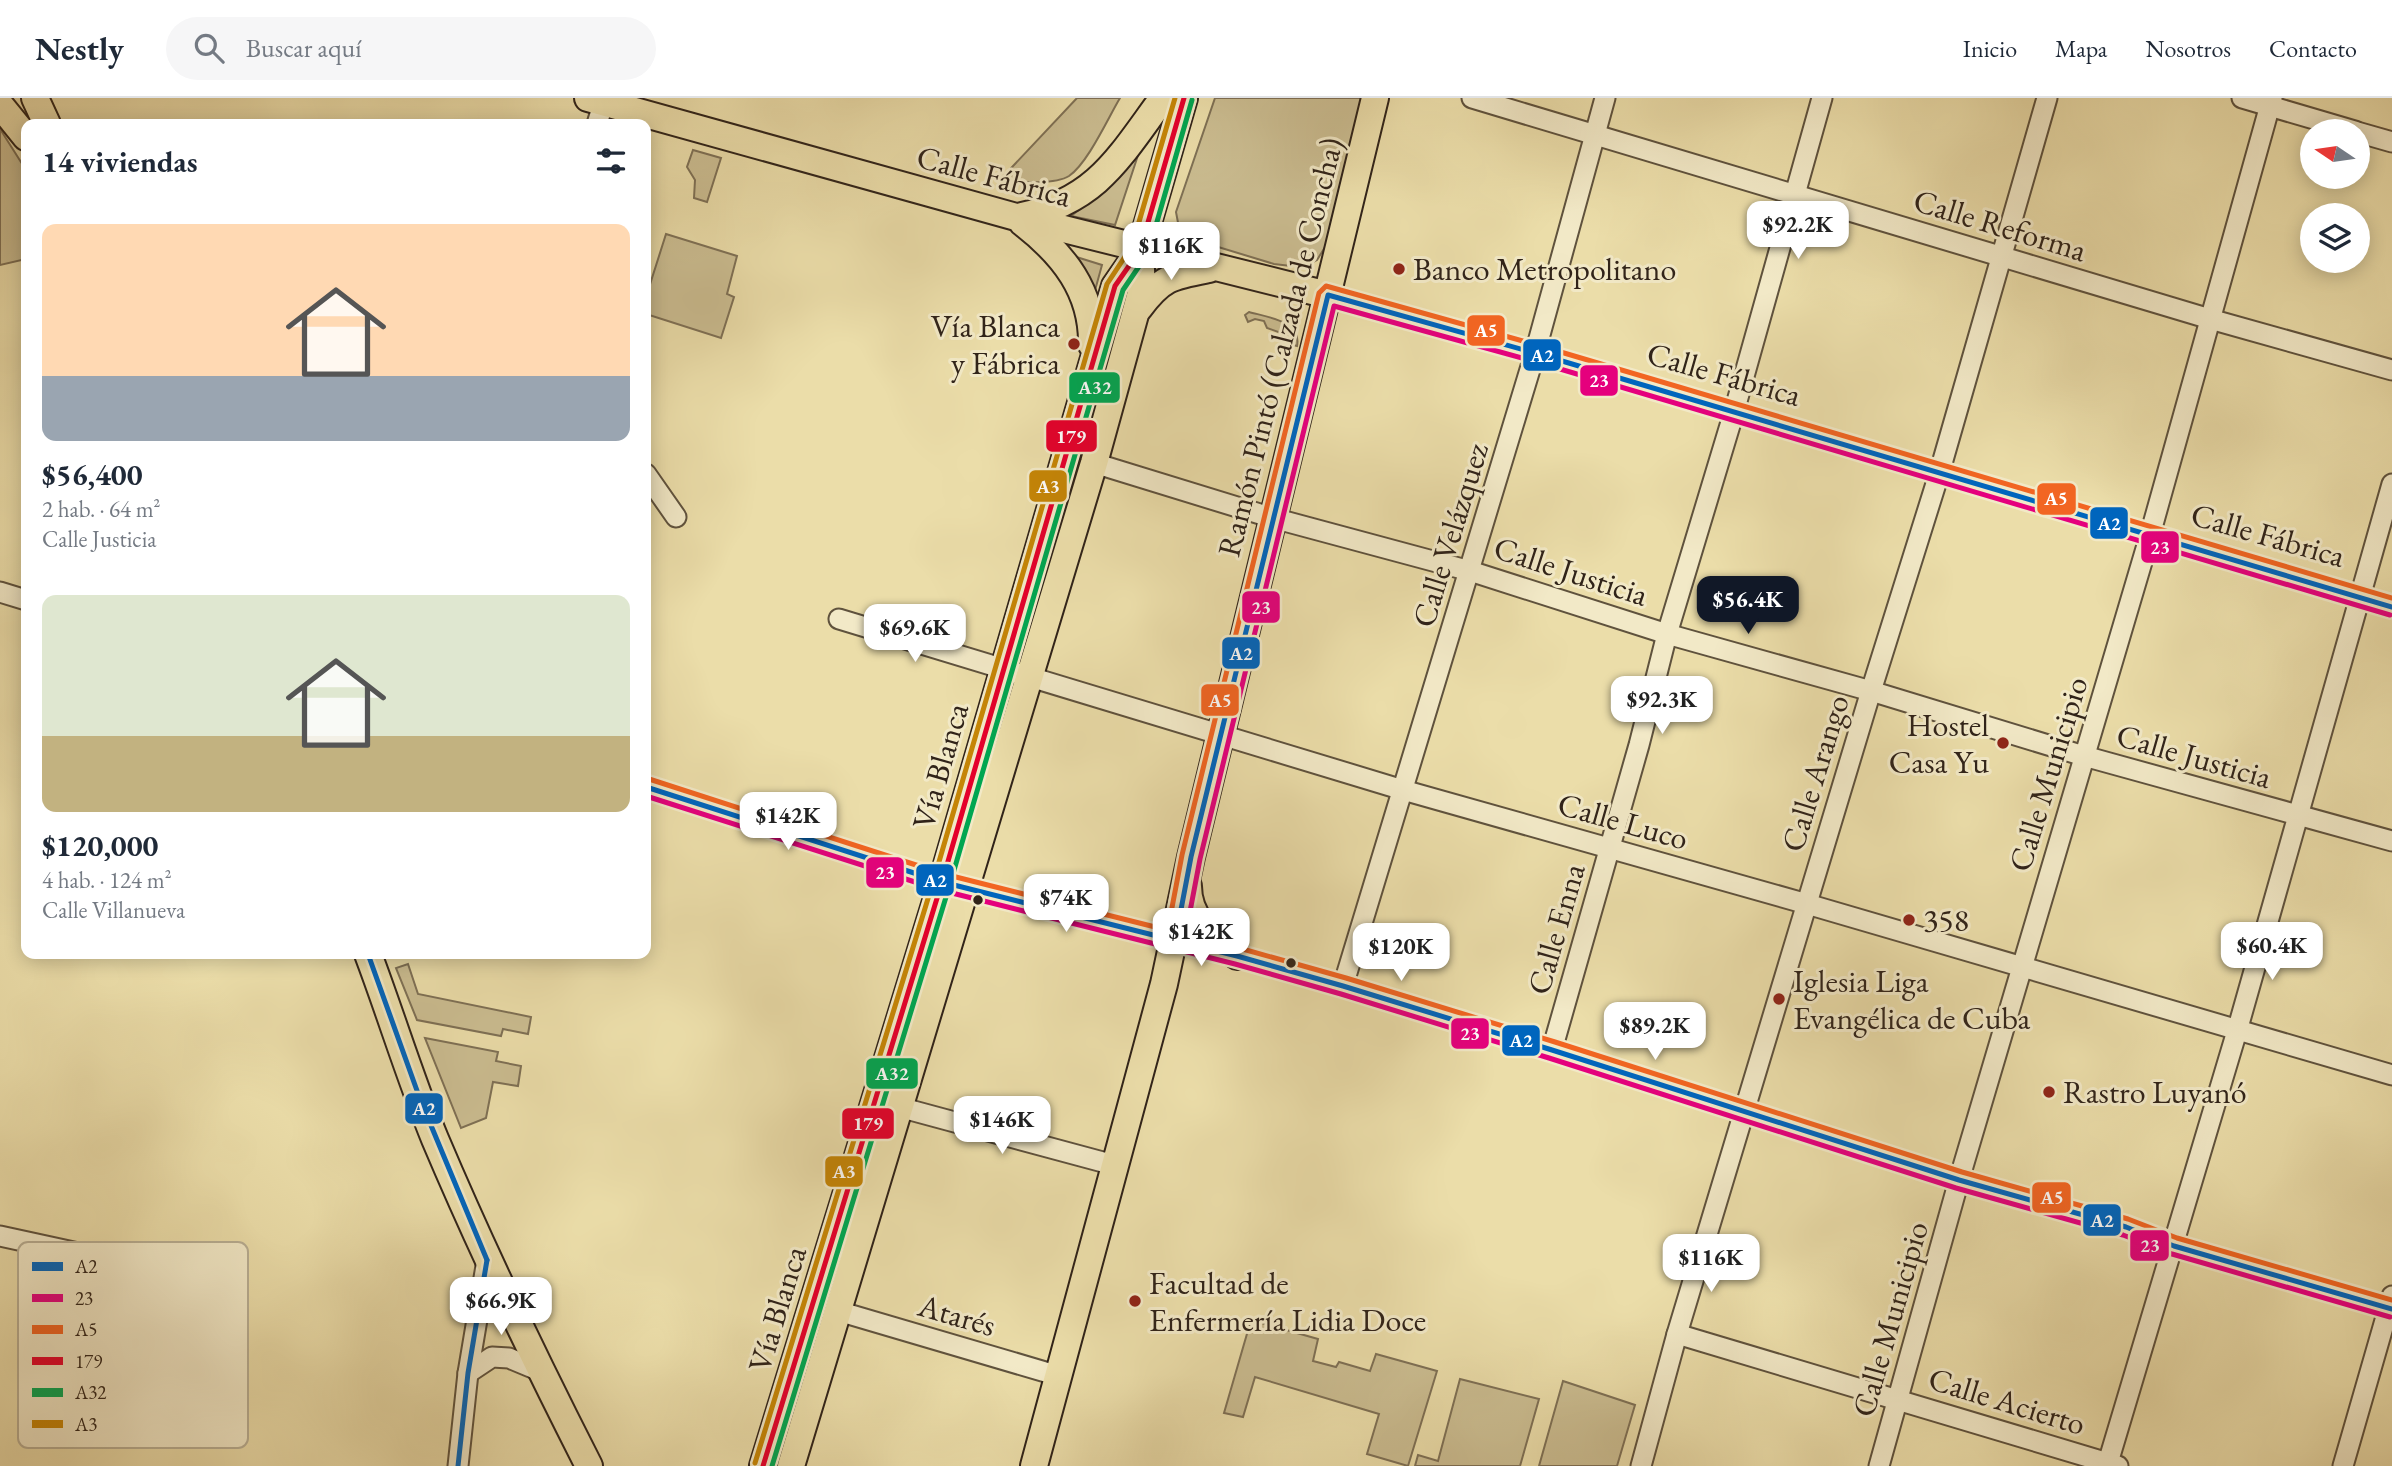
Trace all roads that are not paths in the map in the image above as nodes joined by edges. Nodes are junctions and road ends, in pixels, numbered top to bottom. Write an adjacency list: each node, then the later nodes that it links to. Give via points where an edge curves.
1 (35, 98): 13 (main road)
2 (1163, 98): 22 (main road, via 1090,188 1047,211)
3 (1184, 98): 23 (main road, Vía Blanca)
4 (1375, 98): 26 (main road, Ramón Pintó (Calzada de Concha))
5 (1472, 98): 18 (street, Calle Reforma)
6 (1605, 98): 18 (street, Calle Velázquez)
7 (1822, 98): 21 (street, Calle Enna)
8 (2047, 98): 24 (street, Calle Arango)
9 (2242, 98): 10 (street)
10 (2271, 102): 15 (street); 28 (street, Calle Municipio)
11 (0, 105): 17 (main road)
12 (598, 106): 14 (main road, Calle Fábrica)
13 (45, 119)
14 (647, 119)
15 (2319, 119)
16 (651, 120): 22 (main road, Calle Fábrica)
17 (21, 130)
18 (1596, 136): 21 (street, Calle Reforma); 29 (street, Calle Velázquez)
19 (2370, 136): 20 (street)
20 (2392, 142)
21 (1796, 196): 24 (street, Calle Reforma); 32 (street, Calle Enna)
22 (1016, 217): 23 (main road, Calle Fábrica); 30 (main road, via 1059,254 1080,287 1092,328)
23 (1140, 250): 25 (main road, Calle Fábrica); 27 (main road, Vía Blanca); 30 (main road, Vía Blanca, via 1115,286)
24 (2002, 257): 28 (street, Calle Reforma); 34 (street, Calle Arango)
25 (1214, 268): 26 (main road, Calle Fábrica); 27 (main road, via 1164,281)
26 (1328, 295): 29 (street, Calle Fábrica); 38 (main road, Ramón Pintó (Calzada de Concha))
27 (1138, 309): 33 (main road, Vía Blanca)
28 (2210, 319): 31 (street, Calle Reforma); 39 (street, Calle Municipio)
29 (1535, 353): 32 (street, Calle Fábrica); 40 (street, Calle Velázquez)
30 (1091, 368): 47 (main road, Vía Blanca)
31 (2392, 370)
32 (1734, 412): 34 (street, Calle Fábrica); 46 (street, Calle Enna)
33 (1094, 463): 38 (street, Calle Justicia); 48 (main road, Vía Blanca)
34 (1940, 474): 39 (street, Calle Fábrica); 49 (street, Calle Arango)
35 (651, 481): 37 (street)
36 (2392, 484): 42 (street)
37 (676, 517)
38 (1273, 518): 40 (street, Calle Justicia); 50 (main road, Ramón Pintó (Calzada de Concha))
39 (2150, 535): 42 (street, Calle Fábrica); 51 (street, Calle Municipio)
40 (1470, 570): 46 (street, Calle Justicia); 53 (street, Calle Velázquez)
41 (0, 592): 43 (street)
42 (2359, 596): 44 (street, Calle Fábrica); 54 (street)
43 (21, 598)
44 (2392, 607)
45 (839, 619): 47 (street, Calle Luco)
46 (1667, 634): 49 (street, Calle Justicia); 56 (street, Calle Enna)
47 (1002, 670): 48 (street, Calle Luco); 58 (main road, Vía Blanca)
48 (1029, 677): 50 (street, Calle Luco); 58 (main road, Vía Blanca)
49 (1871, 691): 51 (street, Calle Justicia); 59 (street, Calle Arango)
50 (1221, 735): 53 (street, Calle Luco); 57 (main road, Ramón Pintó (Calzada de Concha))
51 (2084, 756): 54 (street, Calle Justicia); 63 (street, Calle Municipio)
52 (651, 789): 58 (street)
53 (1403, 790): 56 (street, Calle Luco); 64 (street, Calle Velázquez)
54 (2298, 816): 55 (street, Calle Justicia); 65 (street)
55 (2392, 841)
56 (1610, 848): 59 (street, Calle Luco); 66 (street, Calle Enna)
57 (1189, 868): 60 (main road, Ramón Pintó (Calzada de Concha)); 61 (main road, via 1188,892 1195,918)
58 (954, 885): 60 (street); 68 (main road, Vía Blanca); 86 (main road, Vía Blanca)
59 (1807, 904): 63 (street, Calle Luco); 69 (street, Calle Arango)
60 (1175, 941): 61 (street); 70 (main road, Ramón Pintó (Calzada de Concha))
61 (1237, 956): 64 (street)
62 (370, 959): 75 (main road, via 420,1100)
63 (2022, 966): 65 (street, Calle Luco); 71 (street, Calle Municipio)
64 (1343, 986): 66 (street)
65 (2237, 1031): 67 (street, Calle Luco); 74 (street)
66 (1552, 1050): 69 (street)
67 (2392, 1075)
68 (899, 1107): 70 (street); 77 (main road, Vía Blanca)
69 (1745, 1112): 71 (street); 78 (street, Calle Arango)
70 (1114, 1165): 81 (main road, Ramón Pintó (Calzada de Concha))
71 (1959, 1180): 74 (street, via 2126,1227); 82 (street, Calle Municipio)
72 (0, 1236): 73 (street)
73 (29, 1242)
74 (2174, 1246): 76 (street); 83 (street)
75 (487, 1260): 79 (main road); 80 (street)
76 (2391, 1305): 91 (street)
77 (838, 1311): 81 (street, Atarés); 87 (main road, Vía Blanca)
78 (1677, 1334): 82 (street, Calle Acierto); 89 (street, Calle Arango)
79 (540, 1371): 80 (street, via 509,1358 492,1357); 85 (main road)
80 (468, 1373): 84 (street)
81 (1059, 1376): 88 (main road, Ramón Pintó (Calzada de Concha))
82 (1898, 1400): 83 (street, Calle Acierto); 90 (street, Calle Municipio)
83 (2111, 1465)
84 (458, 1466)
85 (589, 1466)
86 (763, 1466)
87 (792, 1466)
88 (1034, 1466)
89 (1641, 1466)
90 (1879, 1466)
91 (2343, 1466)

